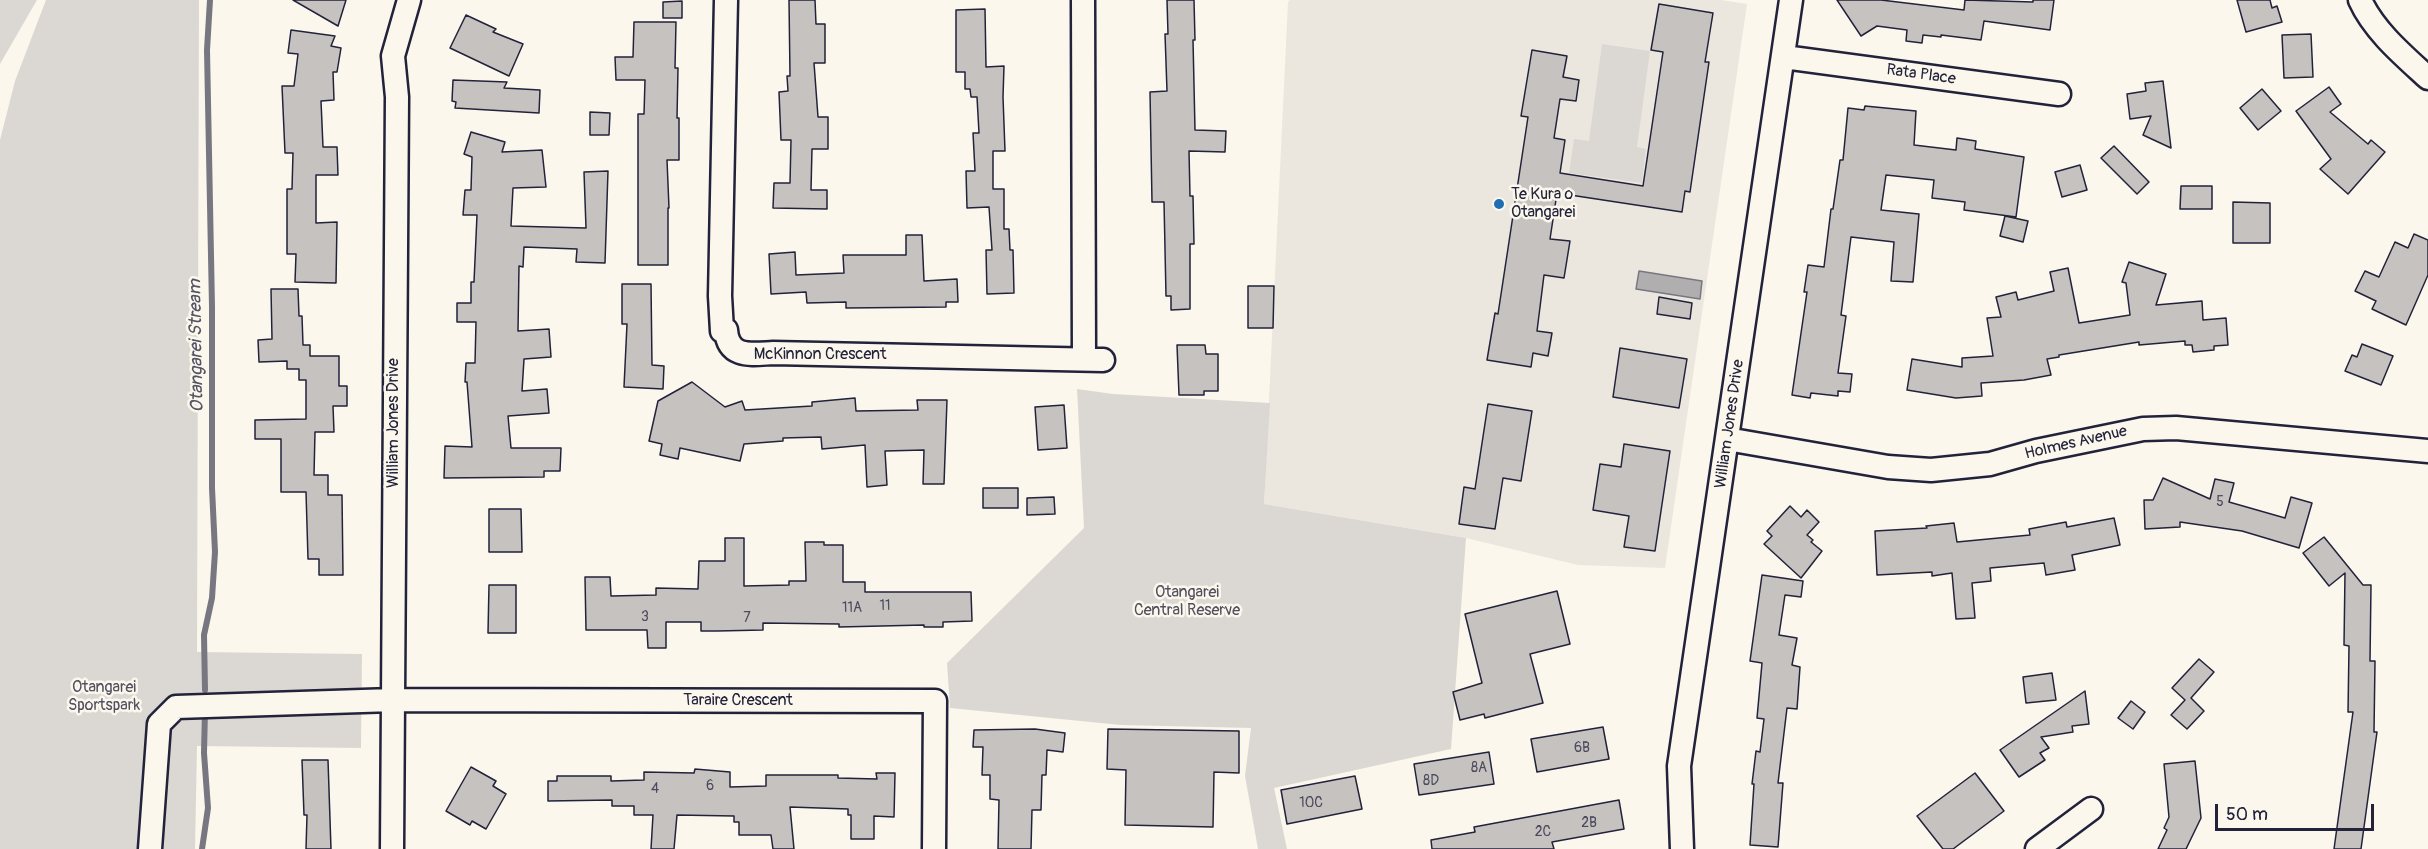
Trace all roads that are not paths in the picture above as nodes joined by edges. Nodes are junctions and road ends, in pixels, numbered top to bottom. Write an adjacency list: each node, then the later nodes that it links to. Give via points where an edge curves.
1 (409, 0): 11 (street, William Jones Drive, via 393,56 397,109)
2 (726, 0): 3 (street, McKinnon Crescent, via 720,296 722,331 726,330 726,339 738,353 1093,360)
3 (1083, 0)
4 (1791, 0): 6 (street, William Jones Drive)
5 (2360, 0): 7 (street, via 2377,26)
6 (1784, 57): 8 (street, Rata Place); 9 (street, William Jones Drive)
7 (2428, 78)
8 (2059, 94)
9 (1727, 439): 10 (street, Holmes Avenue, via 1888,467 1931,470 1990,464 2143,429 2176,428); 16 (street, William Jones Drive, via 1679,766)
10 (2428, 451)
11 (393, 700): 13 (street, via 176,707 159,724); 14 (street, William Jones Drive); 15 (street, Taraire Crescent, via 935,701)
12 (2091, 809): 17 (street)
13 (150, 849)
14 (393, 849)
15 (934, 849)
16 (1682, 849)
17 (2037, 849)

